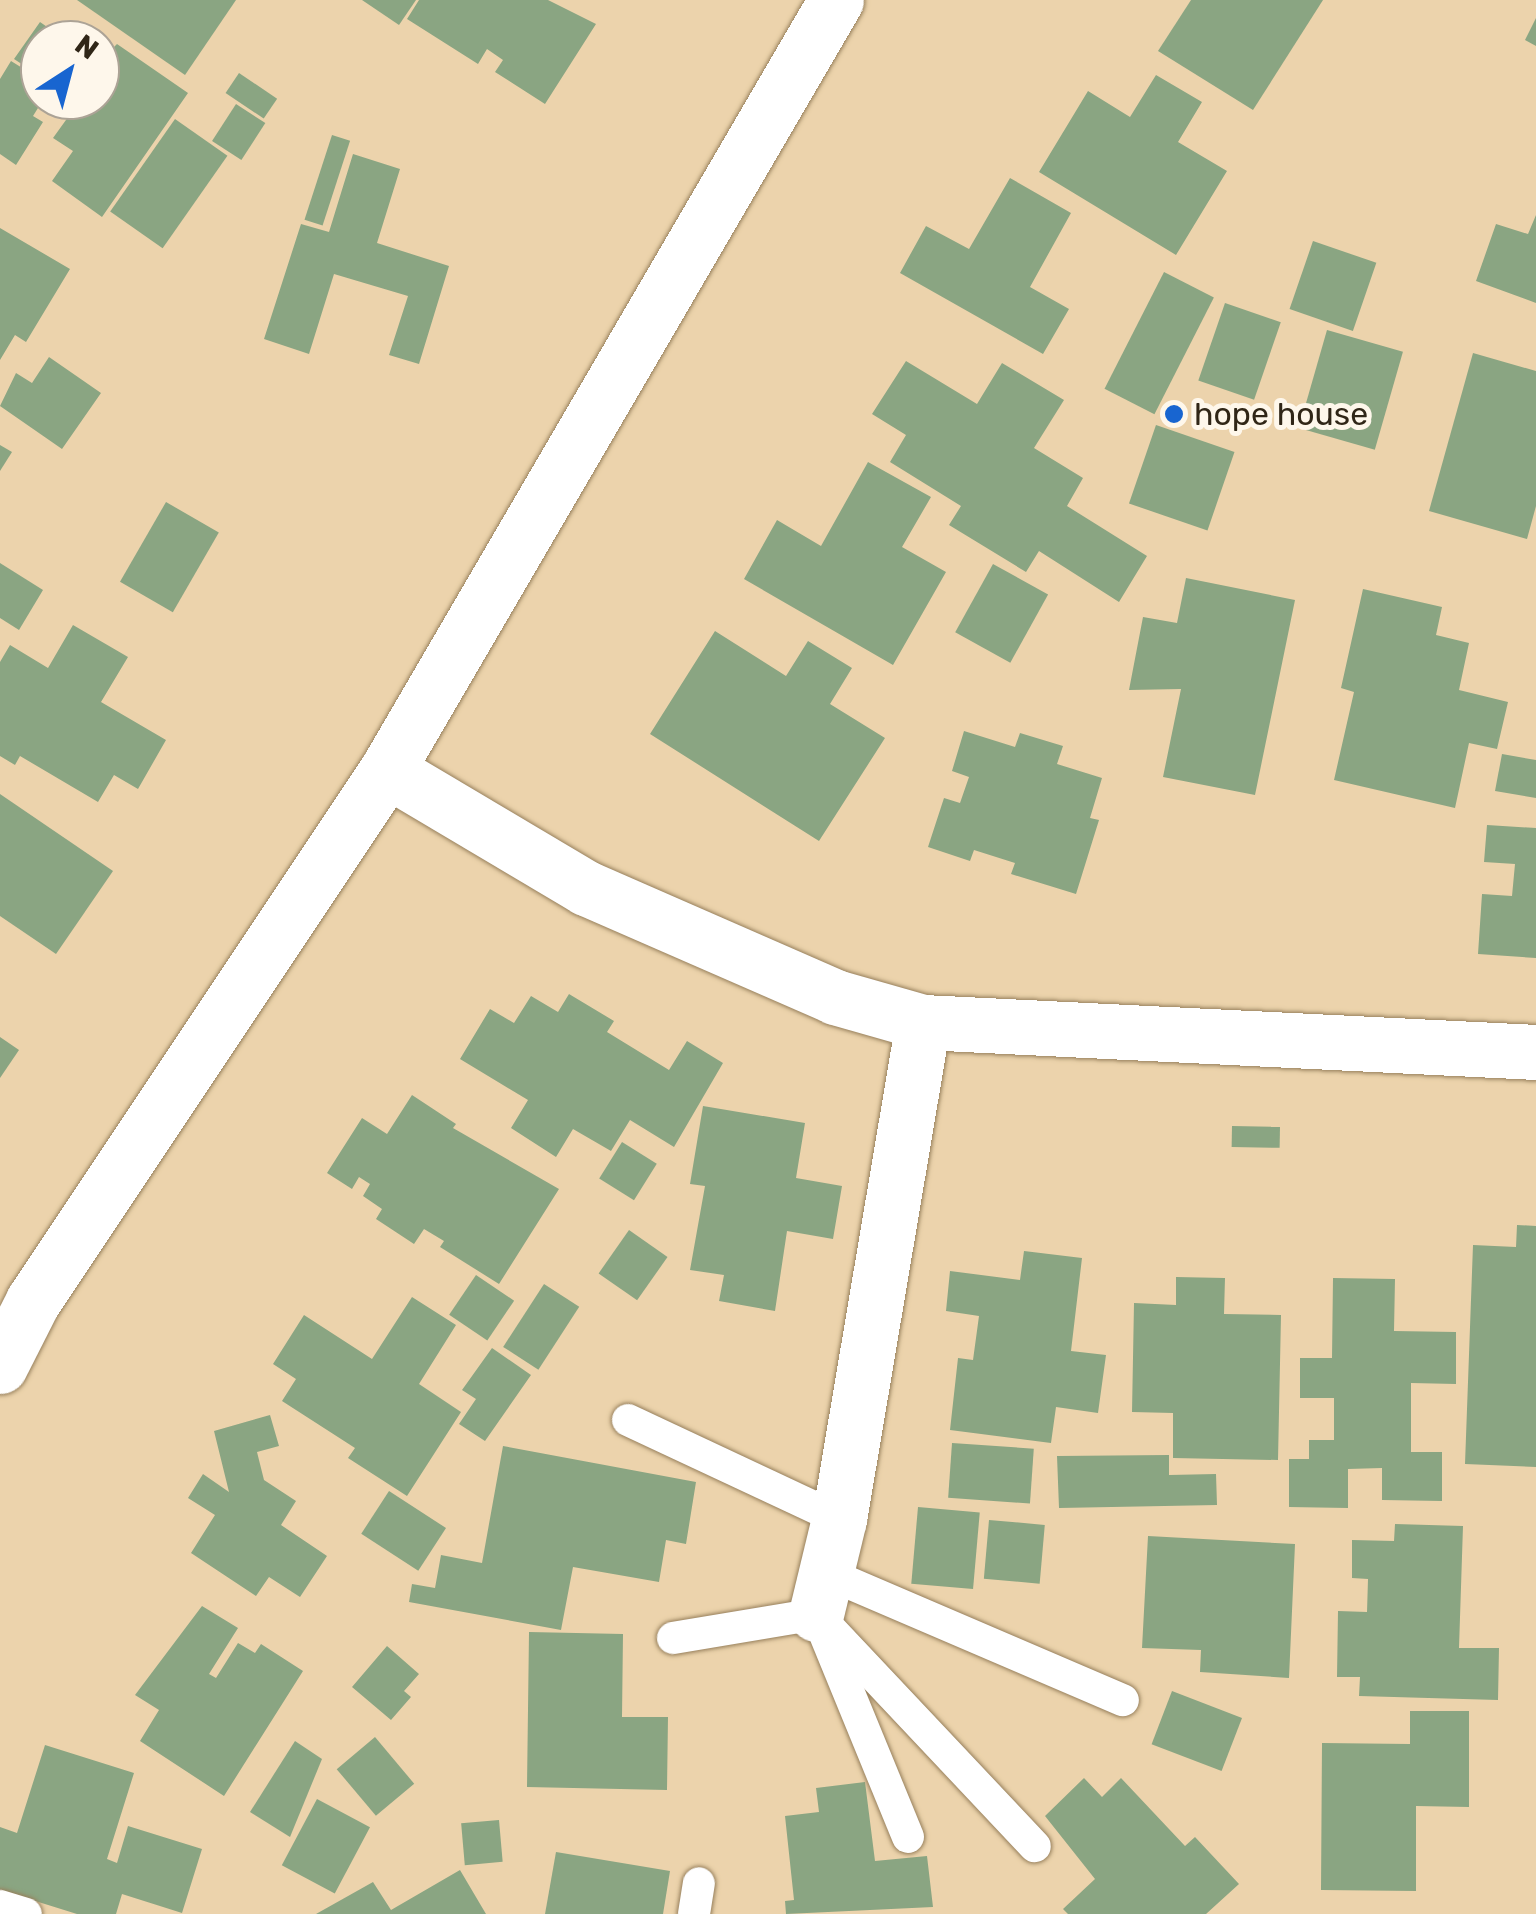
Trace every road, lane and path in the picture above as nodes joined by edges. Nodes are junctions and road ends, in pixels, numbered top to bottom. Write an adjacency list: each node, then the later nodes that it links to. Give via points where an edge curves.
1 (829, 3): 2 (street)
2 (387, 770): 3 (street, via 586,888 835,997); 5 (street, via 34,1301)
3 (923, 1022): 4 (street); 7 (street)
4 (1536, 1052)
5 (0, 1366)
6 (628, 1420): 7 (lane)
7 (839, 1518): 8 (street)
8 (821, 1594): 9 (lane); 10 (lane); 11 (lane); 12 (lane)
9 (673, 1638)
10 (1123, 1700)
11 (908, 1837)
12 (1035, 1846)
13 (0, 1906): 14 (lane)
14 (26, 1914)

